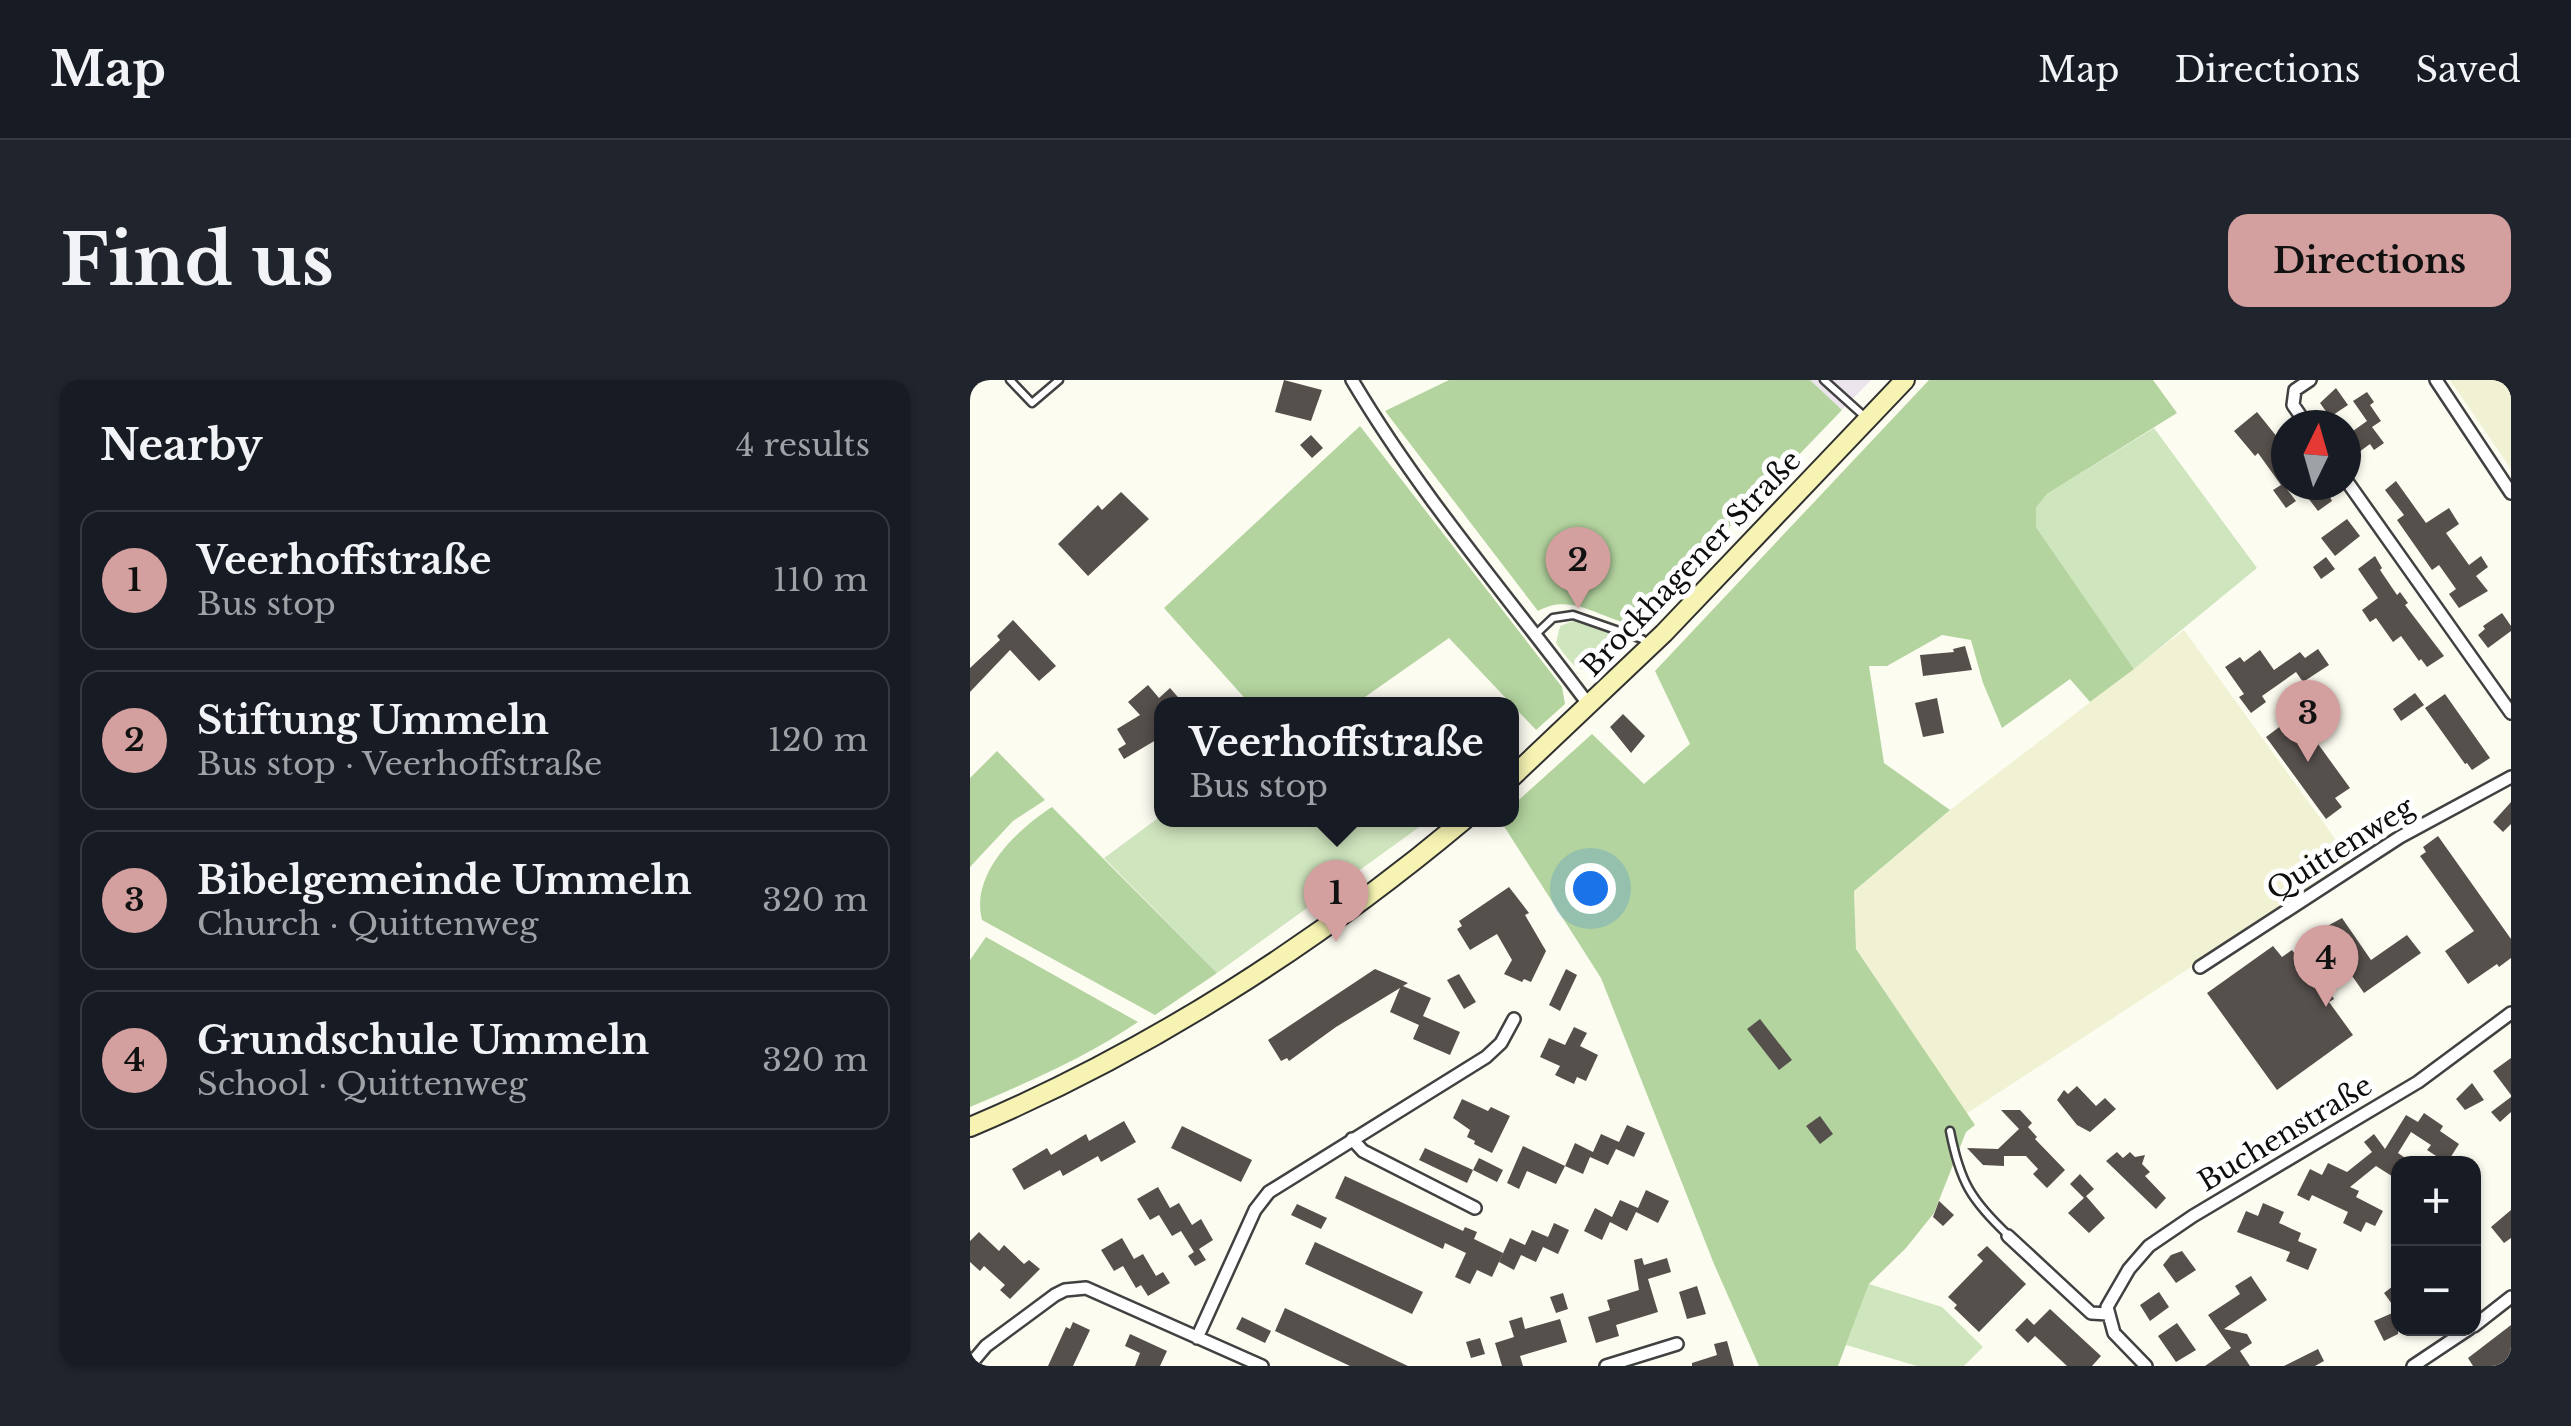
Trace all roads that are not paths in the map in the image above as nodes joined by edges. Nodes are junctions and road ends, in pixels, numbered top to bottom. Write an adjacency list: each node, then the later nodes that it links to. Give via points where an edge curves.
1 (1010, 380): 2 (lane, via 1032,403)
2 (1058, 380)
3 (1352, 380): 12 (street)
4 (1824, 380): 9 (lane)
5 (1905, 380): 9 (main road, Brockhagener Straße)
6 (2310, 380): 8 (street, via 2296,390)
7 (2436, 380): 10 (street)
8 (2296, 410)
9 (1868, 420): 13 (main road, Brockhagener Straße)
10 (2511, 493)
11 (2360, 500): 15 (street)
12 (1534, 636): 13 (lane, via 1553,618 1573,615); 14 (street)
13 (1650, 646): 14 (main road, Brockhagener Straße)
14 (1590, 705): 16 (main road, Brockhagener Straße)
15 (2511, 713)
16 (1519, 771)
17 (2509, 782): 19 (street, Quittenweg, via 2400,836)
18 (1456, 827): 22 (main road, via 1281,956 1121,1052)
19 (2200, 968)
20 (2511, 1013): 28 (street, Buchenstraße, via 2418,1082 2149,1246 2109,1300)
21 (1514, 1019): 24 (street, via 1495,1050)
22 (970, 1127)
23 (1950, 1131): 26 (lane, via 1976,1205)
24 (1352, 1139): 25 (street, via 1363,1152); 31 (street, via 1262,1201)
25 (1476, 1208)
26 (2008, 1236): 28 (street, via 2090,1313)
27 (2511, 1297): 29 (street)
28 (2108, 1314): 36 (street, via 2114,1333)
29 (2481, 1320)
30 (2458, 1336): 37 (street)
31 (1197, 1338): 33 (street, via 1097,1290 1076,1288 1042,1305); 34 (street)
32 (1677, 1344): 35 (street)
33 (970, 1365)
34 (1262, 1366)
35 (1606, 1366)
36 (2146, 1366)
37 (2413, 1366)

